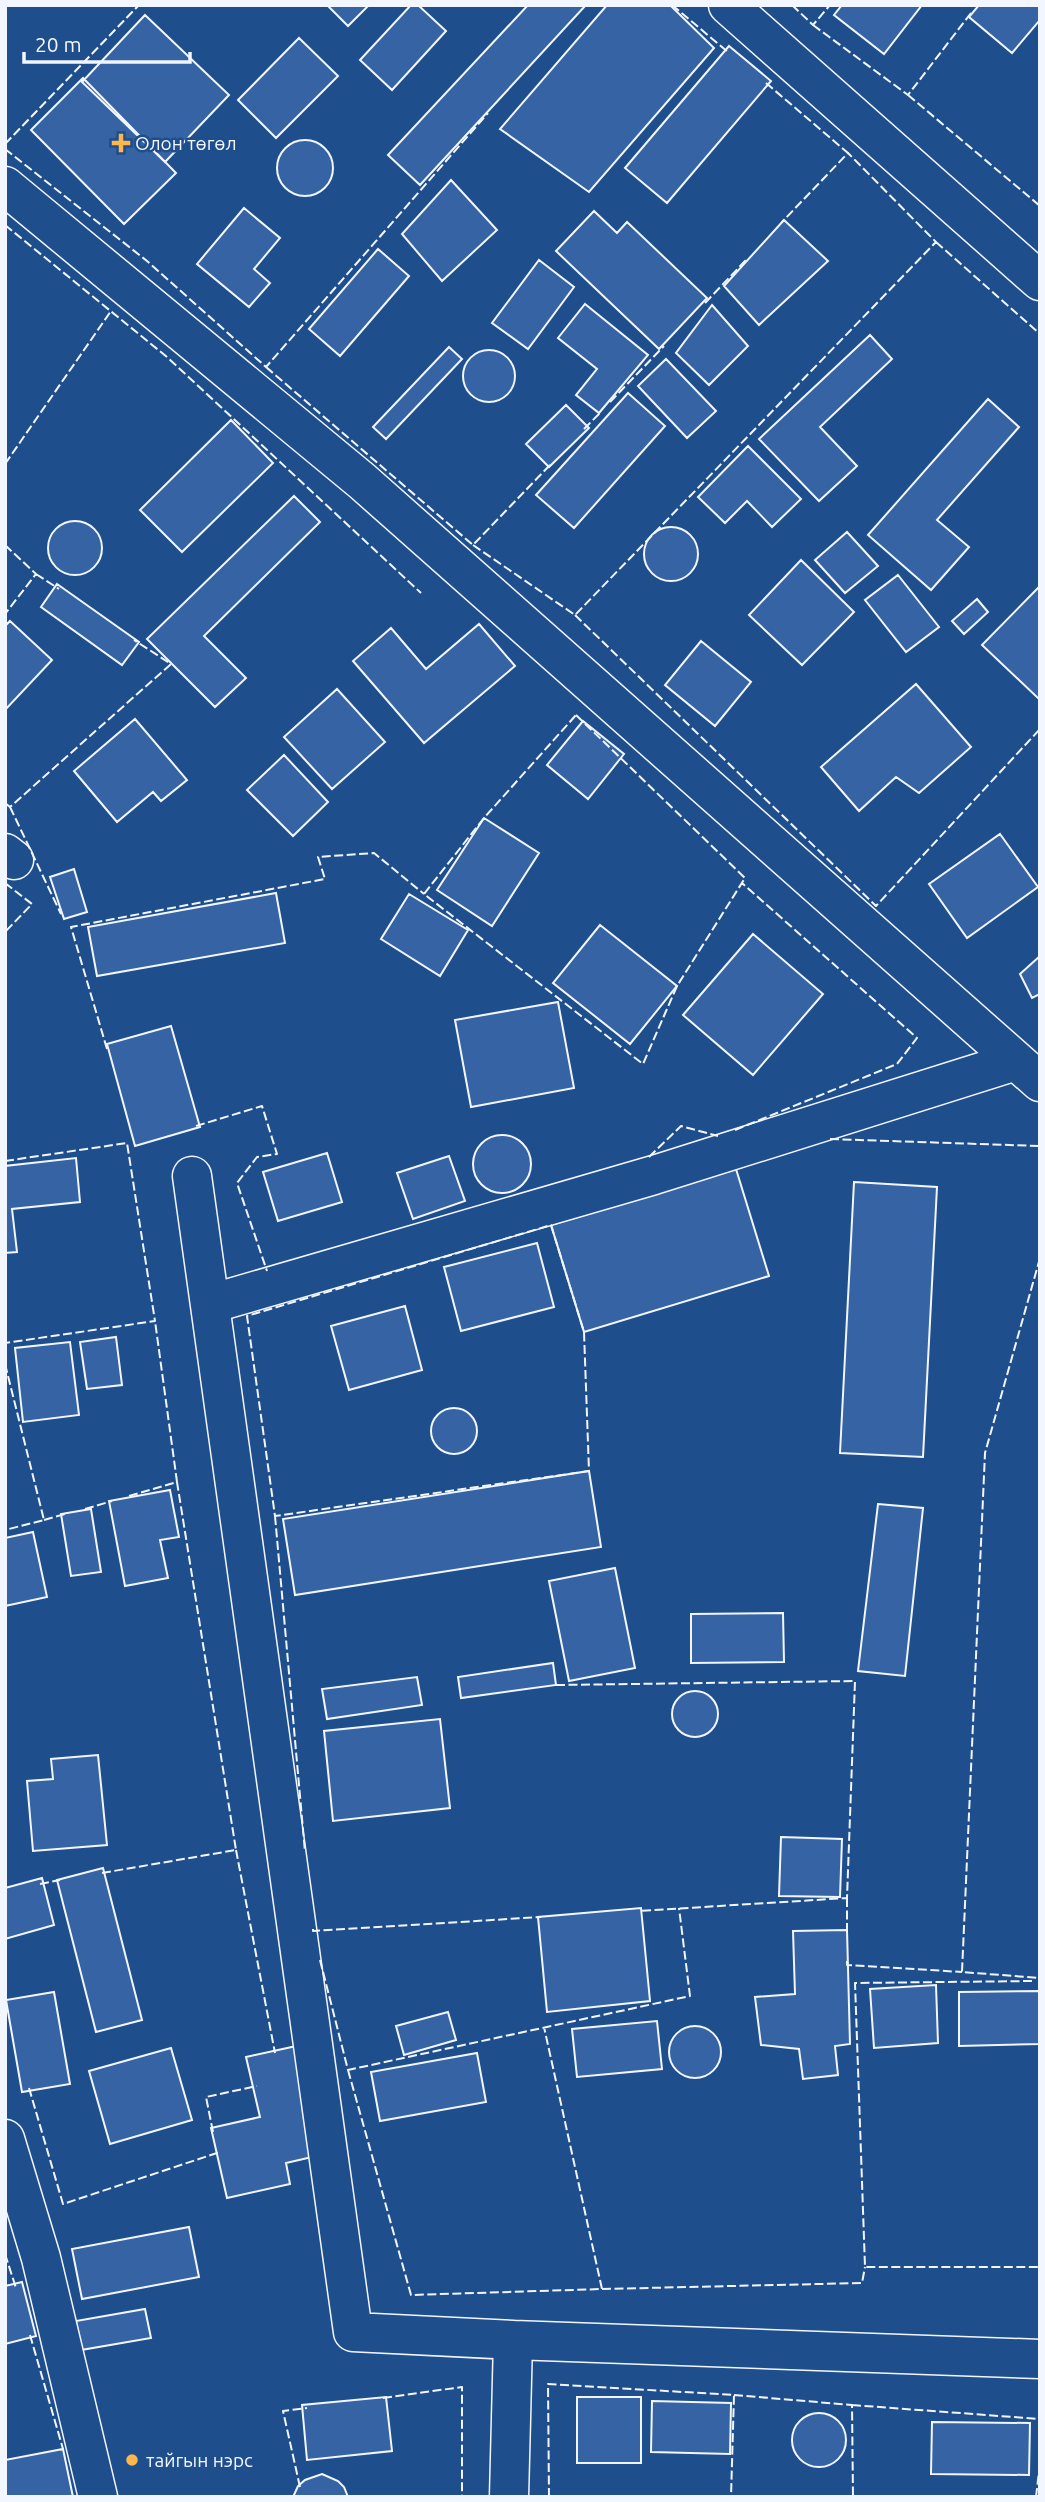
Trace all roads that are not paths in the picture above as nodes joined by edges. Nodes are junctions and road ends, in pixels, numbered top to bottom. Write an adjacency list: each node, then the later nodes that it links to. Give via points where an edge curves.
1 (728, 5): 3 (street)
2 (5, 186): 4 (street, via 362,481)
3 (1040, 281)
4 (1028, 1071): 6 (street)
5 (192, 1176): 6 (street)
6 (210, 1304): 8 (street, via 353,2332)
7 (5, 2139): 10 (street, via 41,2258)
8 (513, 2340): 9 (street); 11 (street)
9 (1040, 2360)
10 (98, 2497)
11 (509, 2497)

